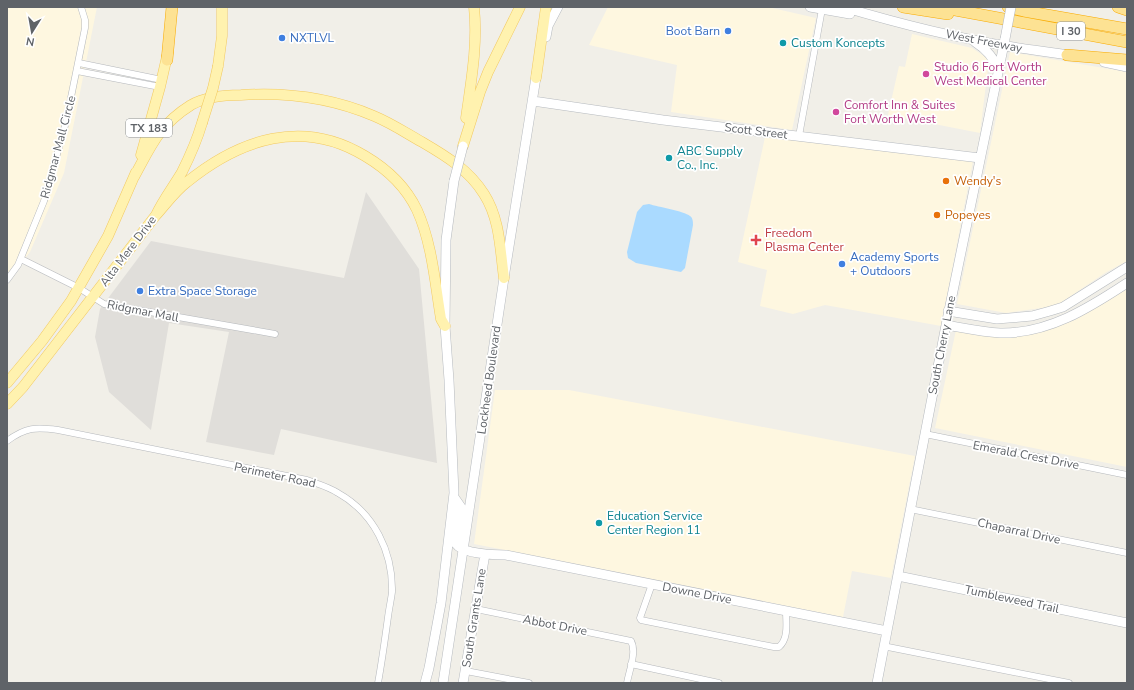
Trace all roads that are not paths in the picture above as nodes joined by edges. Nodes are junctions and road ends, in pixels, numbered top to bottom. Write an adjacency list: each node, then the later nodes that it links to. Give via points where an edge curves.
1 (81, 7): 28 (street, Ridgmar Mall Circle, via 85,22)
2 (172, 7): 26 (highway)
3 (176, 7): 26 (main road, Alta Mere Drive / TX 183)
4 (222, 7): 21 (main road, Alta Mere Drive)
5 (229, 7): 21 (main road)
6 (474, 7): 36 (main road, via 474,54)
7 (520, 7): 36 (main road, via 482,85)
8 (546, 7): 32 (main road)
9 (558, 7): 32 (street, Lockheed Boulevard, via 548,26)
10 (810, 7): 16 (street)
11 (843, 7): 19 (street, West Freeway)
12 (903, 7): 18 (highway, via 950,14)
13 (939, 7): 18 (highway, West Freeway / I 30)
14 (1009, 7): 20 (highway, I 30); 23 (street, South Cherry Lane, bridge)
15 (1118, 7): 17 (highway)
16 (822, 9): 19 (street); 35 (street)
17 (1127, 10)
18 (964, 12): 24 (highway, West Freeway / I 30)
19 (898, 23): 22 (street, West Freeway)
20 (1127, 29)
21 (222, 36): 39 (main road, Alta Mere Drive, bridge, via 213,88 195,144)
22 (969, 38): 23 (street, West Freeway); 30 (street, via 991,55)
23 (1004, 42): 25 (street, West Freeway); 30 (street, South Cherry Lane)
24 (1127, 42)
25 (1067, 55): 27 (highway); 29 (street, West Freeway)
26 (167, 60): 33 (main road, Alta Mere Drive / TX 183)
27 (1127, 60)
28 (78, 63): 31 (street, Ridgmar Mall Circle); 33 (street)
29 (1127, 67)
30 (998, 70): 37 (street, South Cherry Lane)
31 (77, 71): 33 (street); 40 (street, Ridgmar Mall Circle, via 44,201)
32 (536, 78): 34 (street, Lockheed Boulevard)
33 (161, 83): 38 (main road, Alta Mere Drive / TX 183)
34 (533, 101): 35 (street, Scott Street); 42 (street, Lockheed Boulevard)
35 (799, 136): 37 (street, Scott Street)
36 (463, 146): 49 (street, bridge, via 454,181 446,240)
37 (980, 158): 47 (street, South Cherry Lane)
38 (134, 177): 42 (main road, via 158,133 168,122 204,100 229,95 278,94 340,104 390,124 463,168 484,193 495,214); 45 (main road, Alta Mere Drive / TX 183, via 108,236)
39 (156, 215): 46 (main road, Alta Mere Drive); 49 (main road, via 186,183 233,152 267,139 284,136 308,136 335,141 356,150 387,171 411,200 428,242 440,319)
40 (21, 259): 43 (street, Ridgmar Mall Circle); 45 (street, Ridgmar Mall)
41 (1127, 267): 47 (street, via 1063,307 1032,316 997,319)
42 (504, 278): 58 (street, Lockheed Boulevard)
43 (7, 280)
44 (1127, 283): 48 (street, via 1068,318 1029,331 1002,333)
45 (78, 288): 46 (street, Ridgmar Mall); 51 (main road, Alta Mere Drive / TX 183, via 42,341)
46 (93, 297): 50 (street, Ridgmar Mall, via 104,304); 52 (main road, Alta Mere Drive)
47 (948, 311): 48 (street, South Cherry Lane)
48 (946, 325): 53 (street, South Cherry Lane)
49 (444, 326): 56 (street)
50 (275, 334)
51 (7, 383)
52 (7, 404)
53 (925, 434): 55 (street, Emerald Crest Drive); 57 (street, South Cherry Lane)
54 (7, 441): 72 (street, Perimeter Road, via 32,428 58,430 307,480 323,485 356,504 376,529 388,558 392,593)
55 (1127, 475)
56 (454, 497): 59 (street, via 461,507 456,544); 73 (street, via 441,603)
57 (910, 509): 60 (street, Chaparral Drive); 63 (street, South Cherry Lane)
58 (465, 540): 59 (street, Lockheed Boulevard); 62 (street, Downe Drive, via 474,546)
59 (464, 549): 61 (street, Downe Drive); 74 (street, Lockheed Boulevard)
60 (1127, 553)
61 (485, 554): 62 (street, Downe Drive); 65 (street, South Grants Lane)
62 (506, 556): 64 (street, Downe Drive)
63 (898, 576): 67 (street, Tumbleweed Trail); 68 (street, South Cherry Lane)
64 (652, 584): 66 (street, Downe Drive); 66 (street, via 640,618 645,621 777,648 786,636)
65 (476, 609): 70 (street, Abbot Drive, via 632,642); 71 (street, South Grants Lane)
66 (786, 611): 68 (street, Downe Drive)
67 (1127, 623)
68 (887, 631): 69 (street, South Cherry Lane)
69 (884, 648): 79 (street, South Cherry Lane); 80 (street)
70 (631, 664): 77 (street); 78 (street)
71 (466, 671): 75 (street, South Grants Lane); 76 (street)
72 (378, 683)
73 (425, 683)
74 (443, 683)
75 (463, 683)
76 (528, 683)
77 (627, 683)
78 (719, 683)
79 (877, 683)
80 (1068, 683)

